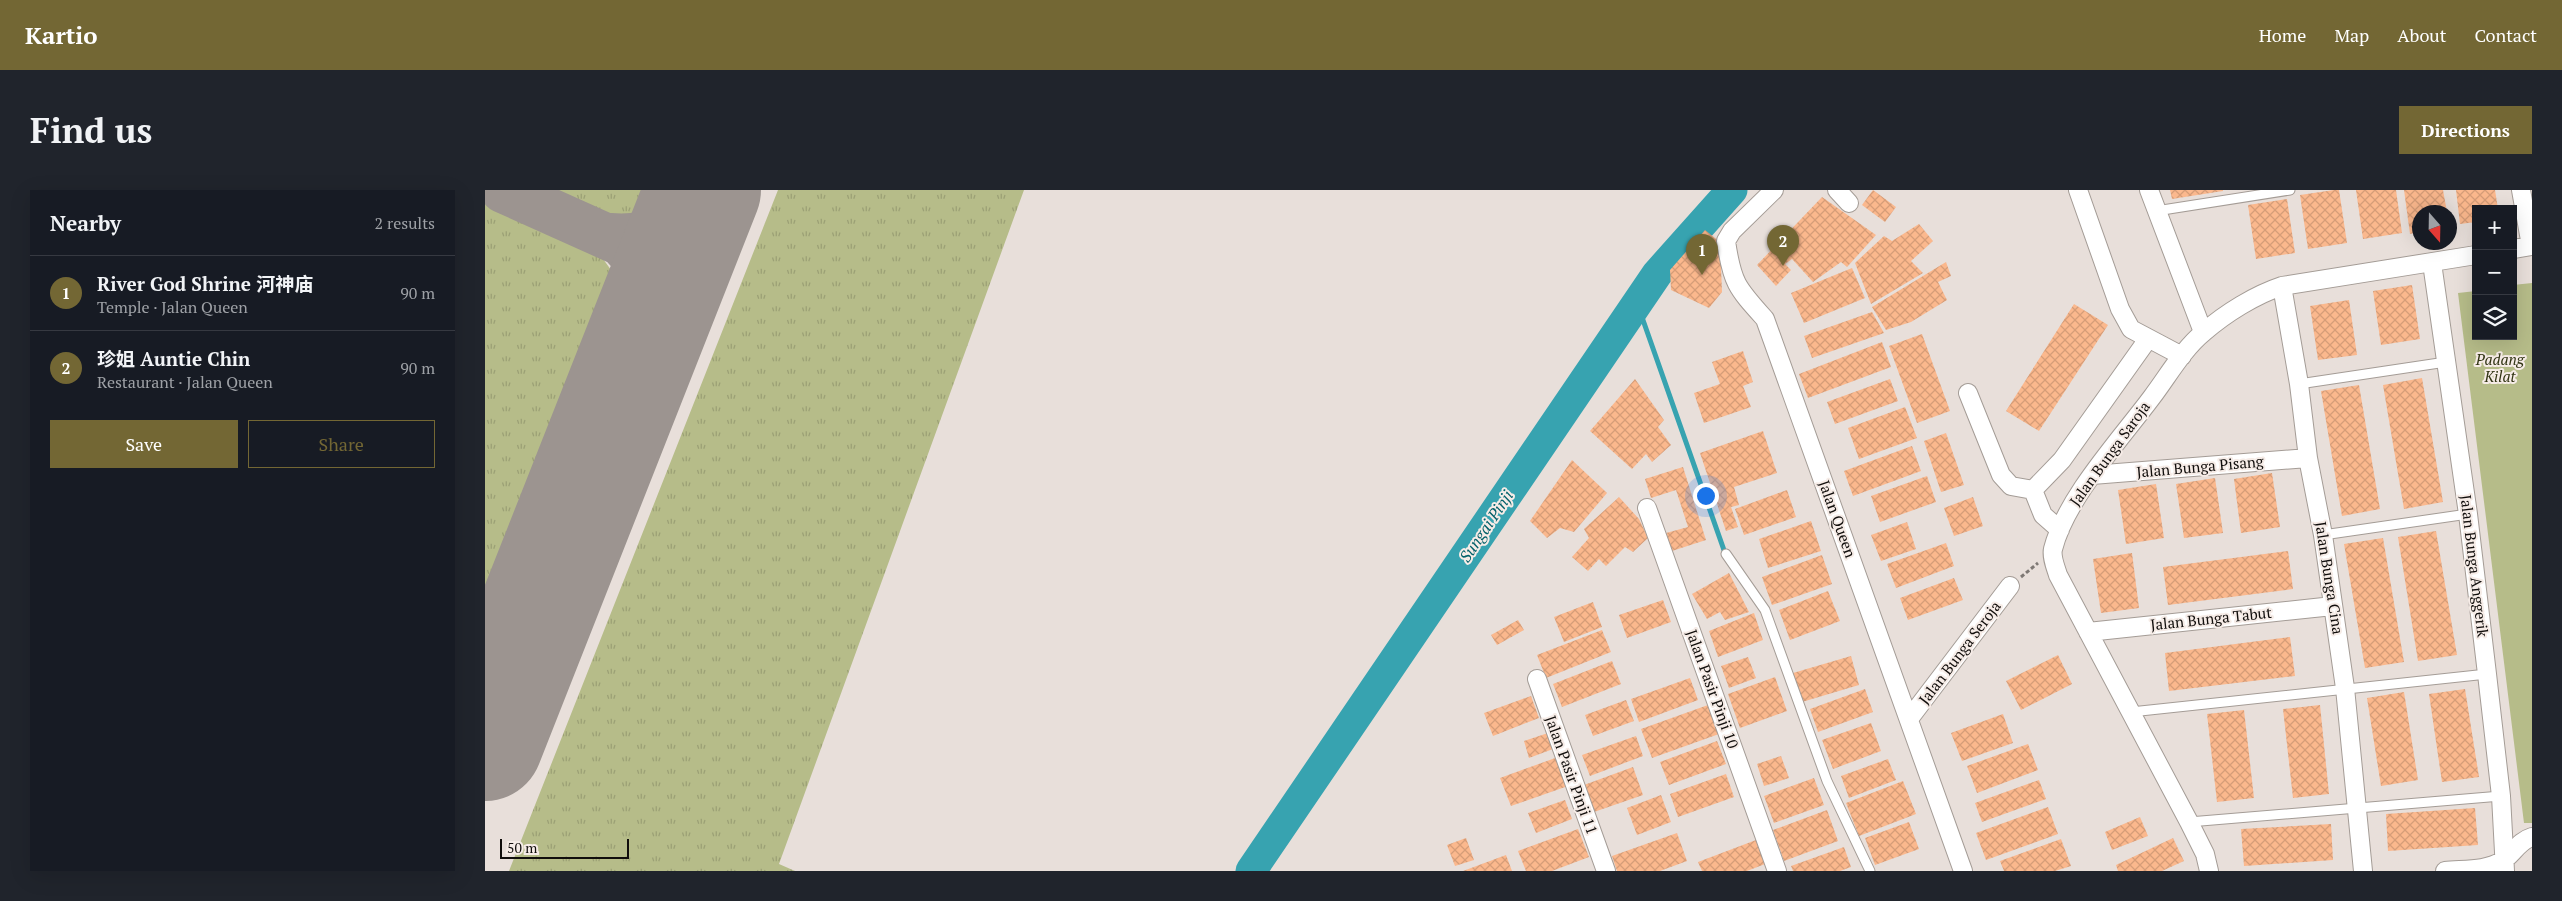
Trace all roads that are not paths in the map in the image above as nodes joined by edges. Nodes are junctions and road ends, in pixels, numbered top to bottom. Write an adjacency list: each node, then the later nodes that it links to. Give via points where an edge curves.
1 (1774, 190): 33 (street, Jalan Queen, via 1726,241 1732,278 1765,319)
2 (2078, 190): 13 (street, via 2120,309 2131,328)
3 (2149, 190): 6 (street)
4 (2291, 190): 6 (lane)
5 (2521, 190): 7 (street)
6 (2156, 211): 12 (street)
7 (2531, 246): 8 (street)
8 (2517, 248)
9 (2472, 256): 10 (street, Jalan Bunga Saroja)
10 (2432, 263): 11 (street, Jalan Bunga Saroja); 15 (street, Jalan Bunga Anggerik)
11 (2282, 286): 12 (street, Jalan Bunga Saroja, via 2263,292); 16 (street, Jalan Bunga Cina)
12 (2203, 332): 14 (street, Jalan Bunga Saroja)
13 (2148, 339): 14 (street); 20 (street, via 2062,460)
14 (2182, 356): 19 (street, Jalan Bunga Saroja)
15 (2446, 362): 16 (lane); 22 (street, Jalan Bunga Anggerik)
16 (2299, 384): 18 (street, Jalan Bunga Cina)
17 (1968, 393): 20 (street, via 2001,476 2011,486)
18 (2308, 458): 19 (street, Jalan Bunga Pisang); 24 (street, Jalan Bunga Cina)
19 (2092, 475): 23 (street, Jalan Bunga Saroja)
20 (2033, 490): 23 (street, via 2043,516)
21 (1647, 508): 40 (street, Jalan Pasir Pinji 10)
22 (2468, 514): 24 (lane); 29 (street, Jalan Bunga Anggerik)
23 (2060, 530): 28 (street, Jalan Bunga Saroja, via 2052,552 2058,575)
24 (2323, 535): 27 (street, Jalan Bunga Cina)
25 (1726, 554): 41 (lane, via 1765,610 1827,781)
26 (2010, 586): 33 (street, Jalan Bunga Seroja)
27 (2333, 606): 28 (street, Jalan Bunga Tabut); 31 (street, Jalan Bunga Cina)
28 (2088, 632): 32 (street)
29 (2487, 674): 31 (lane); 34 (street, Jalan Bunga Anggerik)
30 (1537, 679): 39 (street, Jalan Pasir Pinji 11)
31 (2345, 688): 32 (lane); 35 (street, Jalan Bunga Cina)
32 (2131, 712): 36 (street)
33 (1909, 719): 42 (street, Jalan Queen)
34 (2501, 796): 35 (lane); 38 (street, Jalan Bunga Anggerik)
35 (2357, 809): 36 (lane); 44 (street, Jalan Bunga Cina)
36 (2189, 822): 43 (street, via 2205,854)
37 (2532, 837): 38 (street, via 2515,847)
38 (2505, 866): 45 (street)
39 (1606, 871)
40 (1777, 871)
41 (1870, 871)
42 (1963, 871)
43 (2209, 871)
44 (2363, 871)
45 (2445, 871)

